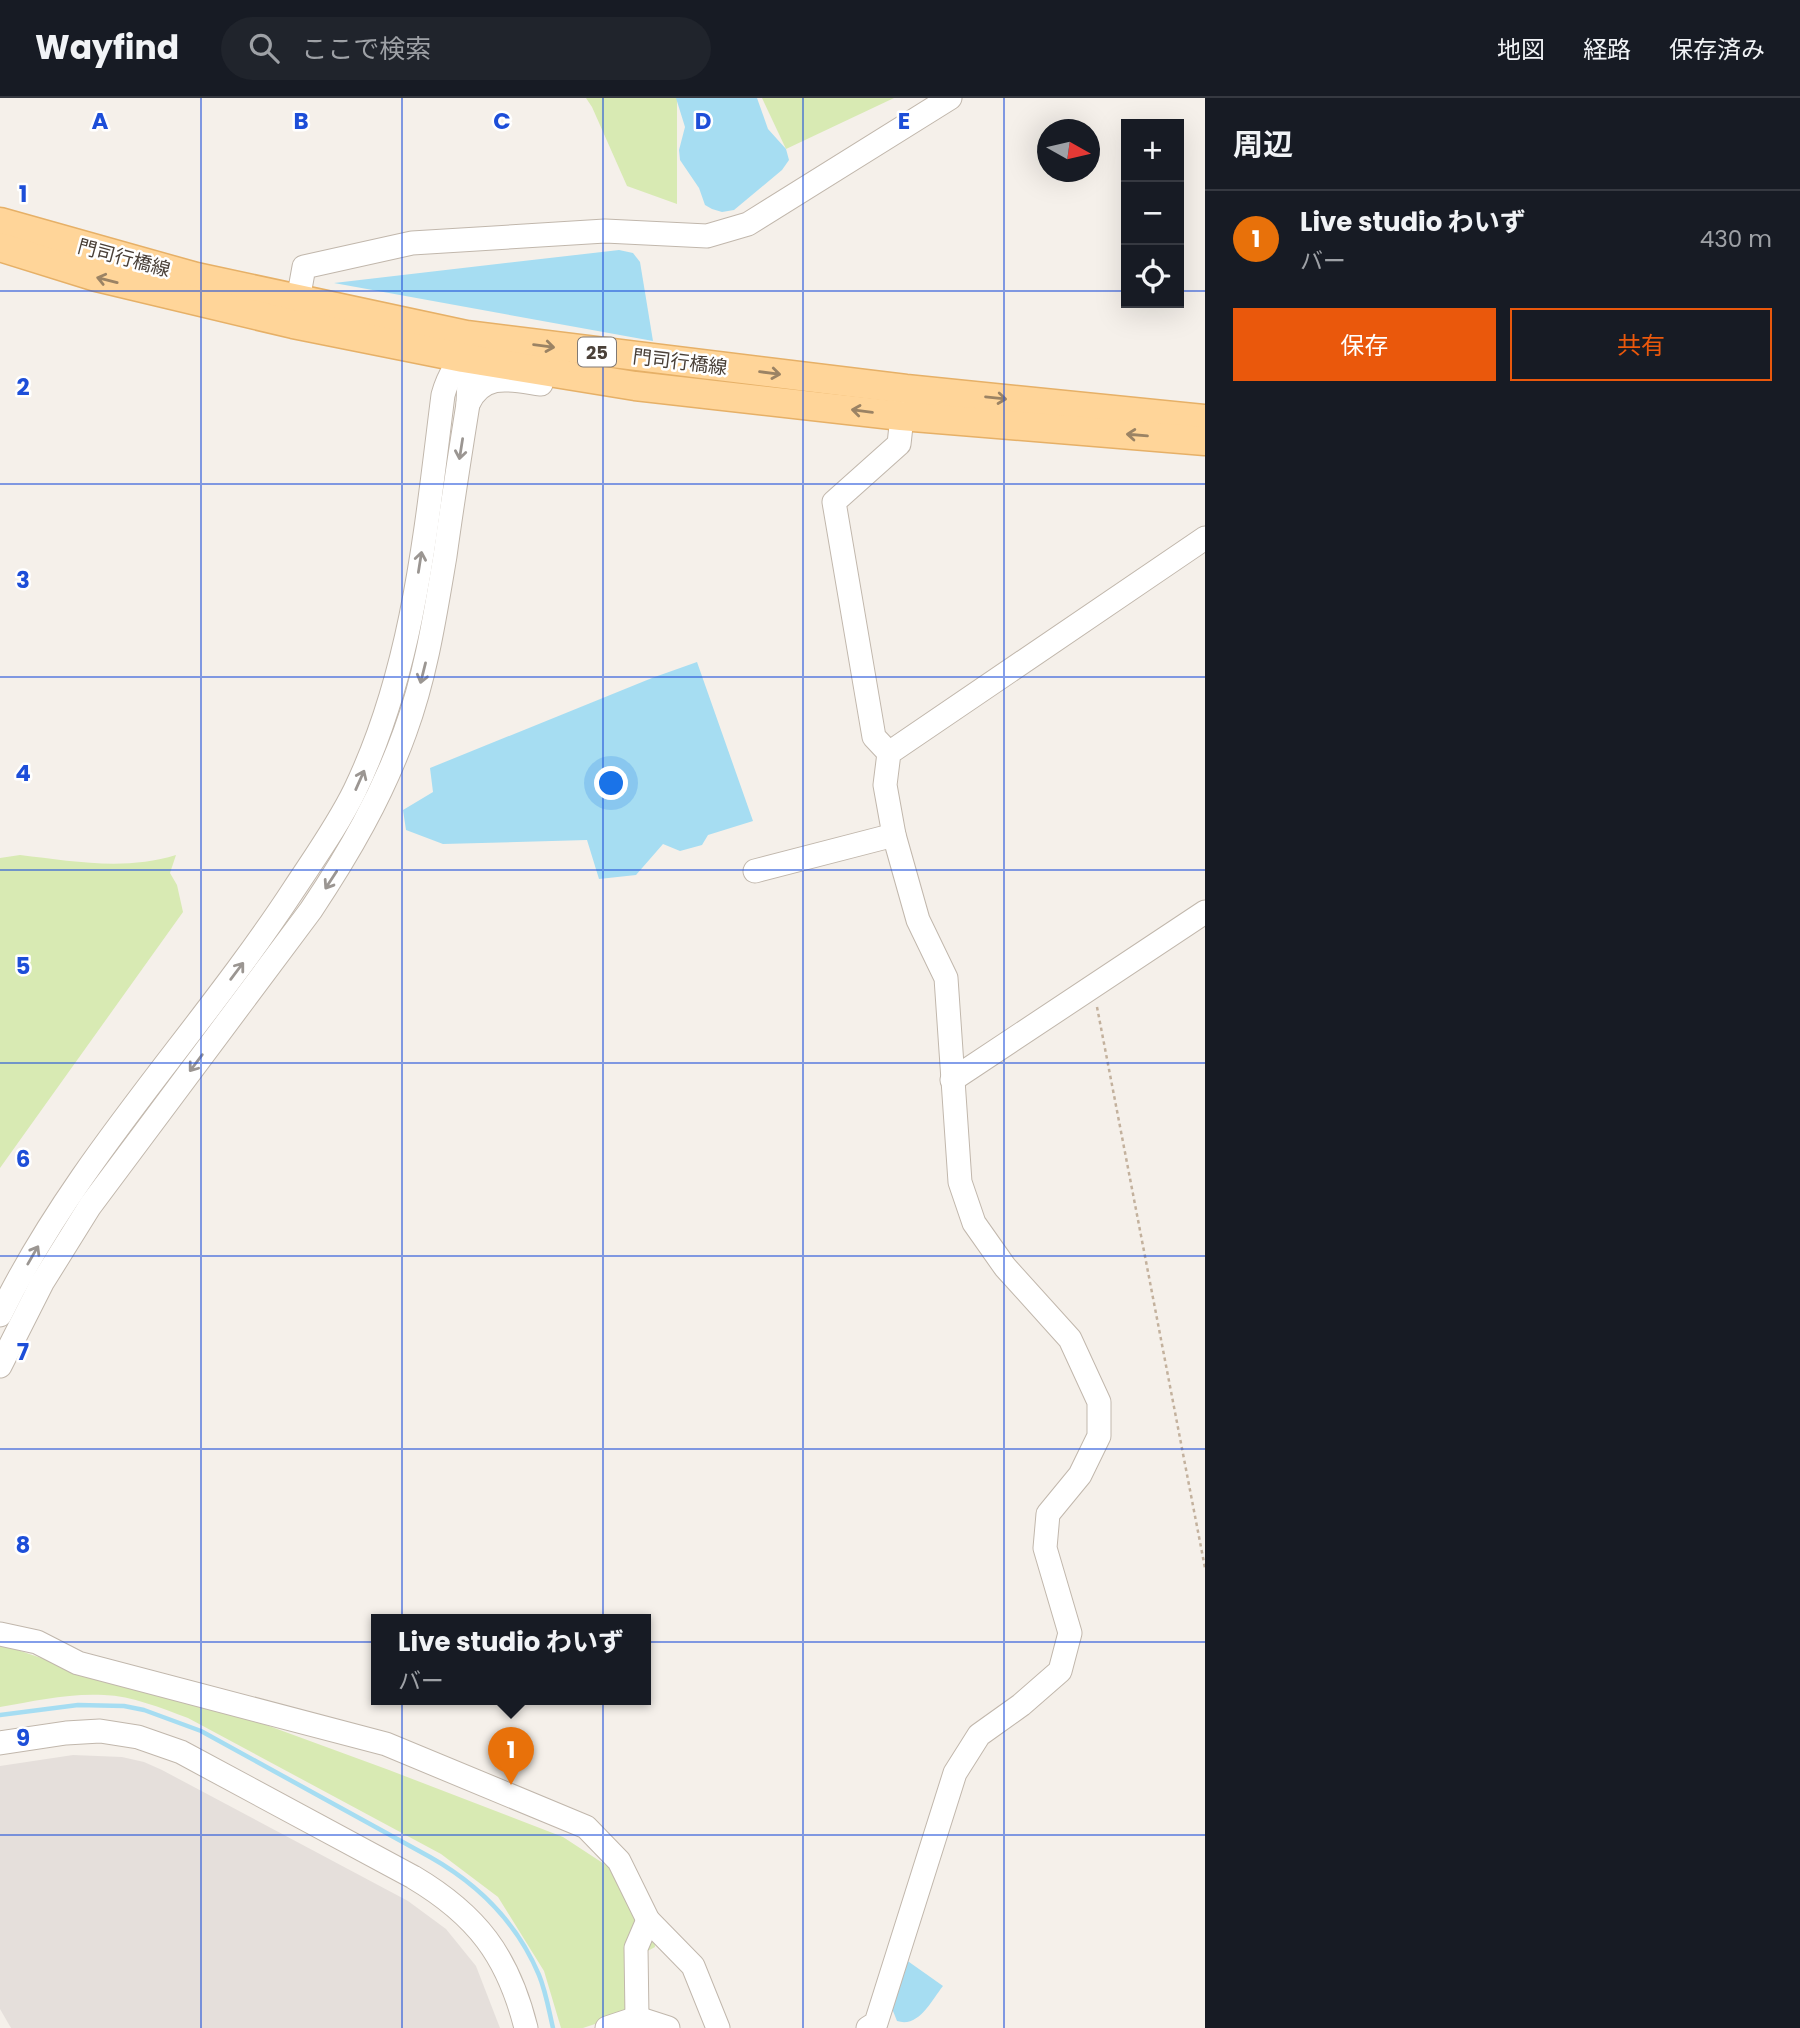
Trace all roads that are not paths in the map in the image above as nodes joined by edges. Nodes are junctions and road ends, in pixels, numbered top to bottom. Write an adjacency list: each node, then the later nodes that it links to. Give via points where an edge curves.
1 (950, 98): 5 (street, via 748,225 707,236 605,231 412,243 304,267)
2 (0, 222): 4 (main road, 門司行橋線 / 25)
3 (0, 247): 7 (main road, 門司行橋線 / 25, one-way to 3, via 96,277)
4 (103, 253): 5 (main road, 門司行橋線 / 25); 8 (main road, via 160,278 443,342)
5 (298, 300): 6 (main road, 門司行橋線 / 25)
6 (495, 340): 8 (street); 11 (main road, 門司行橋線 / 25, one-way to 11)
7 (418, 348): 8 (main road, 門司行橋線 / 25); 10 (street, via 436,361)
8 (463, 358): 9 (main road, 門司行橋線 / 25); 10 (street); 12 (street, via 469,379)
9 (635, 386): 11 (main road, 門司行橋線 / 25, one-way to 9); 12 (street, via 595,391 500,380 480,386)
10 (443, 395): 21 (street, one-way to 10, via 76,1186 270,927 355,792 384,726 408,637)
11 (904, 403): 13 (main road, 門司行橋線 / 25, one-way to 13); 14 (main road, 門司行橋線 / 25, one-way to 11); 16 (street, via 899,444 834,502 874,737)
12 (468, 404): 22 (street, one-way to 22, via 430,643 407,729 360,834 311,910 90,1206 42,1283)
13 (1205, 419)
14 (1205, 441)
15 (1205, 538): 16 (street)
16 (889, 753): 17 (street, via 885,785)
17 (894, 835): 18 (street); 20 (street, via 918,920 946,978)
18 (755, 871)
19 (1205, 912): 20 (street)
20 (952, 1080): 27 (street, via 960,1181 974,1223 1005,1268 1070,1339 1099,1402 1099,1436 1080,1475 1048,1514 1045,1548 1070,1633 1060,1671 979,1735 956,1773)
21 (0, 1315)
22 (0, 1366)
23 (0, 1634): 25 (street, via 37,1642 78,1663 386,1744 586,1826 619,1861)
24 (0, 1743): 28 (street, via 100,1731 138,1737 181,1752 401,1870 444,1895 490,1942 518,1995)
25 (648, 1920): 26 (street, via 636,1948); 31 (street, via 693,1966)
26 (637, 2018): 29 (street); 30 (street)
27 (875, 2026)
28 (526, 2028)
29 (607, 2028)
30 (668, 2028)
31 (718, 2028)

